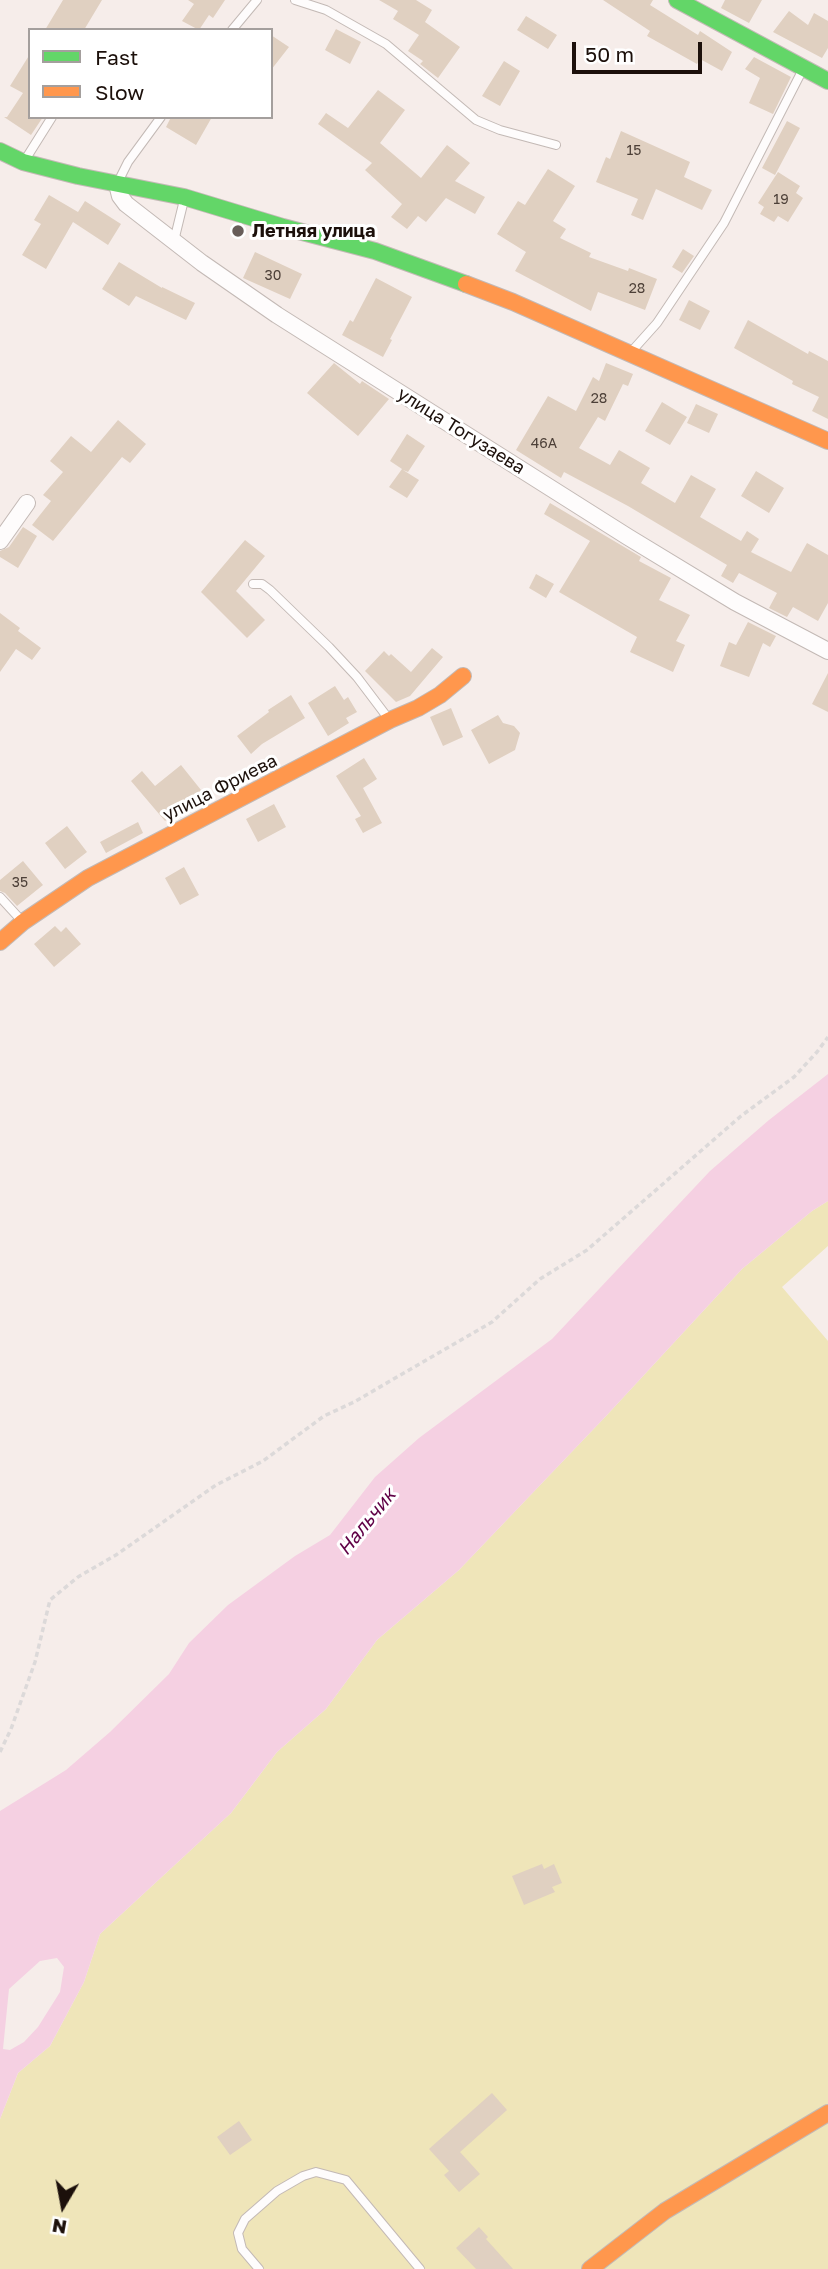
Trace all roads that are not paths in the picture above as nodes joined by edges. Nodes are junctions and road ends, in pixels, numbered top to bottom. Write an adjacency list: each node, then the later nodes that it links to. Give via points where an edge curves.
1 (257, 0): 4 (lane)
2 (295, 0): 9 (lane, via 326,10 386,44 476,120)
3 (677, 0): 5 (street)
4 (234, 28)
5 (803, 68): 6 (street); 15 (lane, via 724,223 657,323)
6 (828, 81)
7 (51, 119): 11 (lane)
8 (160, 119): 12 (lane)
9 (556, 145)
10 (0, 151): 11 (street)
11 (23, 162): 12 (street)
12 (117, 184): 13 (street); 14 (street, улица Тогузаева, via 126,204)
13 (184, 197): 14 (lane); 15 (street, via 409,262)
14 (174, 241): 20 (street, улица Тогузаева, via 277,315 628,537)
15 (631, 353): 16 (street)
16 (828, 441)
17 (27, 503): 18 (street)
18 (0, 541)
19 (253, 584): 22 (lane, via 270,590 329,647)
20 (828, 651)
21 (463, 677): 22 (street, улица Фриева, via 440,695)
22 (390, 720): 24 (street, улица Фриева, via 88,878)
23 (0, 897): 24 (lane)
24 (23, 922): 25 (street, улица Фриева)
25 (0, 942)
26 (828, 2113): 29 (street, via 665,2211)
27 (259, 2269): 28 (lane, via 242,2249 238,2233 245,2219 278,2191 316,2172 346,2180)
28 (421, 2269)
29 (590, 2269)

